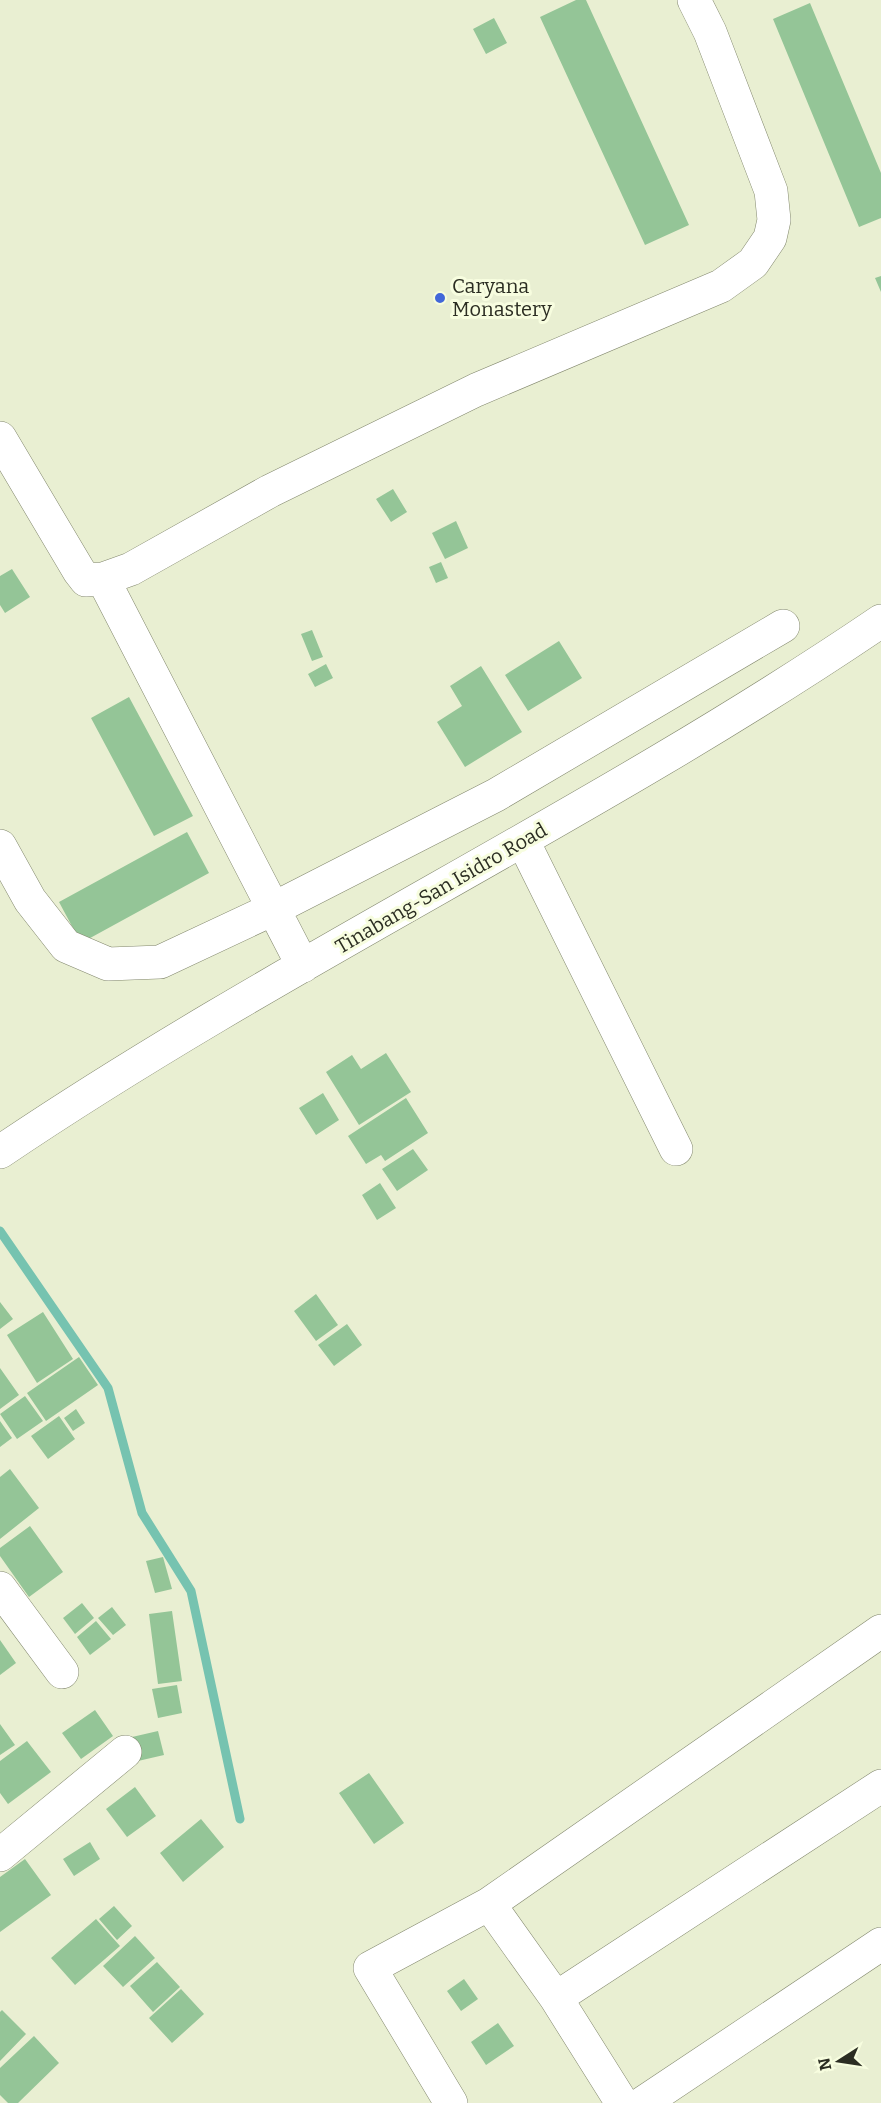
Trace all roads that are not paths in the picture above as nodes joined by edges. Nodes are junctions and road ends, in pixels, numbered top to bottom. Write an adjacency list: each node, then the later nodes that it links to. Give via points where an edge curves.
1 (694, 0): 3 (street, via 771,191 774,220 770,238 753,263 721,286 456,400 270,491 131,569)
2 (0, 438): 3 (street, via 79,572 86,580)
3 (104, 579): 8 (street)
4 (881, 621): 6 (street, Tinabang-San Isidro Road)
5 (783, 626): 8 (street, via 496,795)
6 (523, 841): 9 (street, Tinabang-San Isidro Road); 10 (street)
7 (0, 846): 8 (street, via 30,900 66,946 108,964 160,963)
8 (275, 908): 9 (street)
9 (303, 966): 11 (street, Tinabang-San Isidro Road, via 67,1107)
10 (676, 1149)
11 (0, 1152)
12 (0, 1588): 14 (street)
13 (881, 1631): 18 (street)
14 (62, 1672)
15 (125, 1752): 17 (street)
16 (881, 1786): 20 (street)
17 (0, 1855)
18 (489, 1904): 20 (street); 21 (street, via 370,1968)
19 (881, 1944): 23 (street)
20 (556, 1998): 22 (street)
21 (451, 2103)
22 (622, 2103)
23 (643, 2103)

